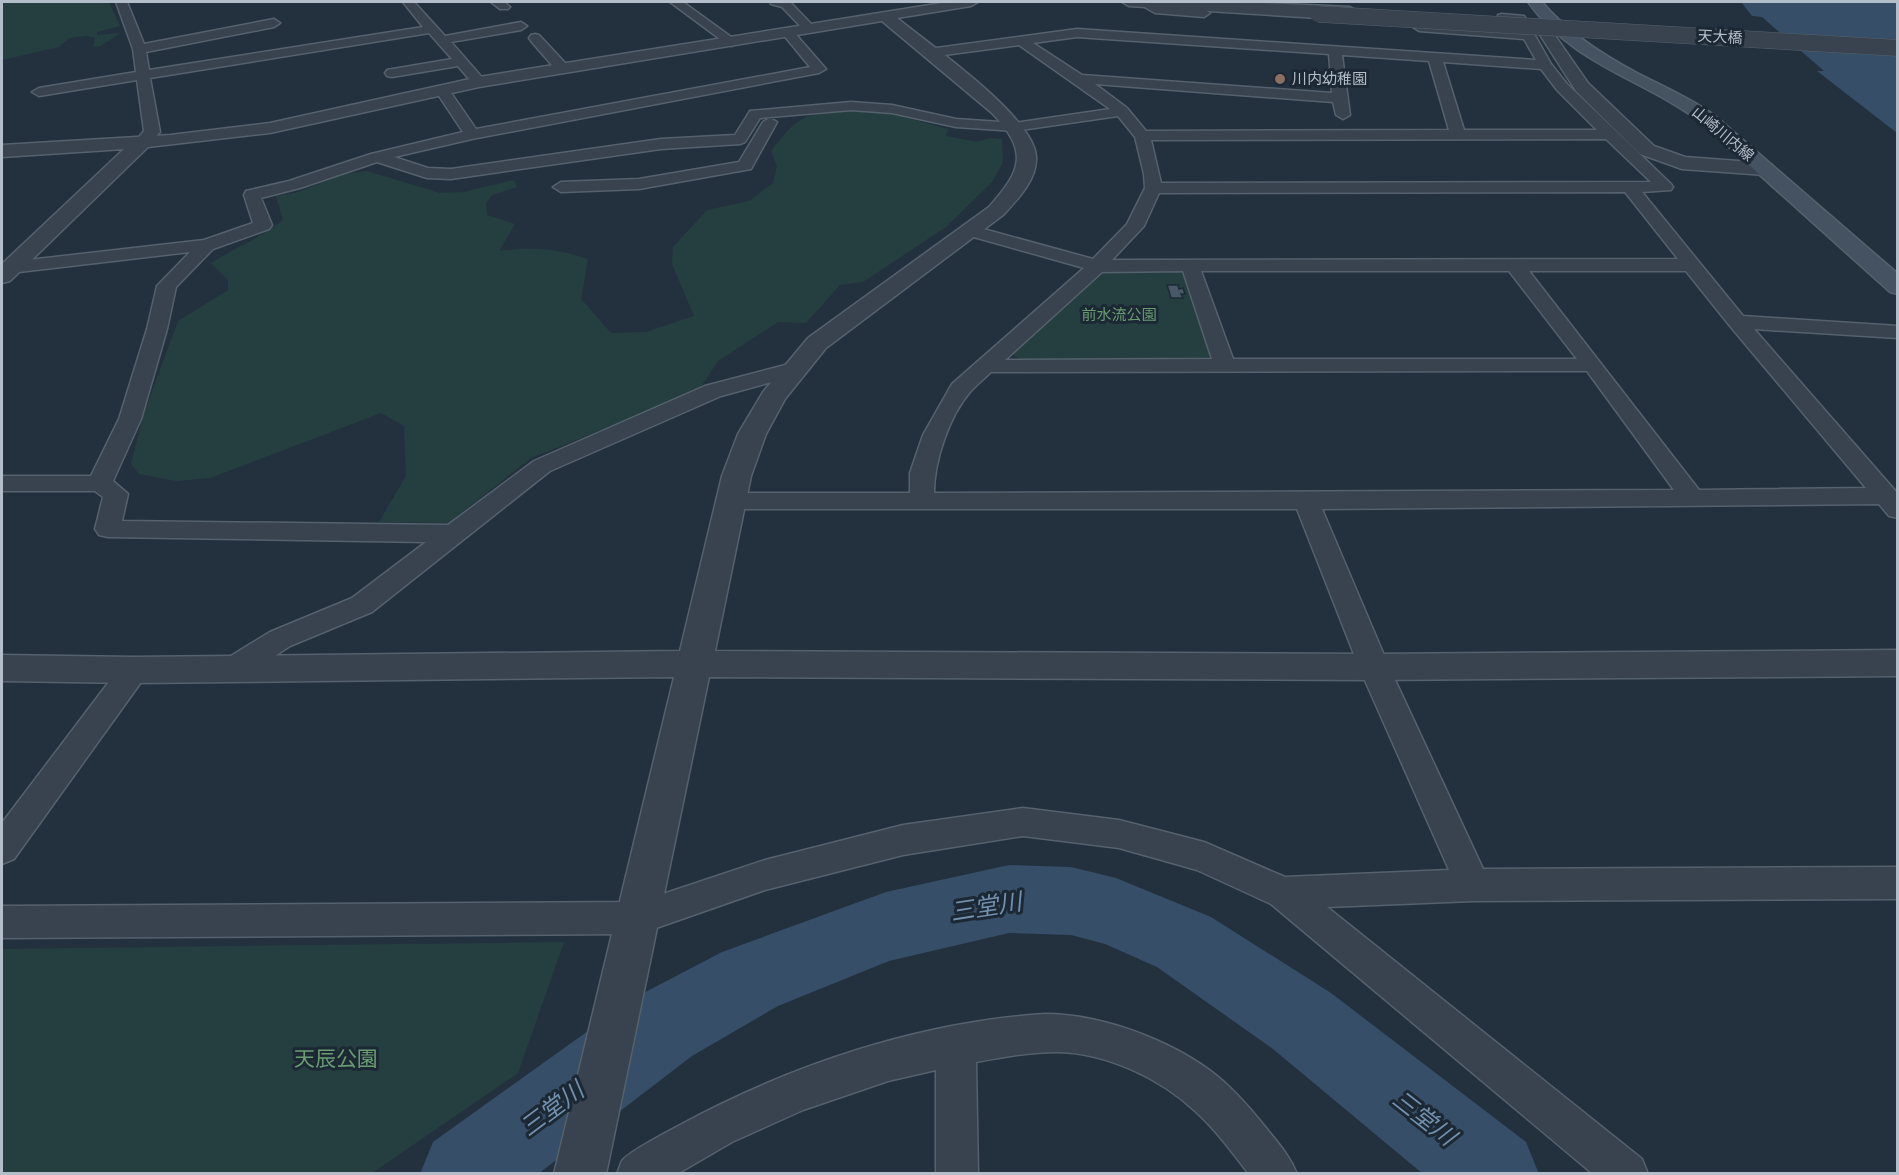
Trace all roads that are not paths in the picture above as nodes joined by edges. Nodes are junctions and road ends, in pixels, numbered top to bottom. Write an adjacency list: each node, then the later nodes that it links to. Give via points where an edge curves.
1 (121, 2): 23 (street)
2 (408, 2): 21 (street)
3 (676, 2): 25 (street)
4 (775, 2): 16 (street, via 786,4)
5 (971, 2): 11 (street)
6 (1129, 2): 9 (street, 天大橋)
7 (1186, 2): 12 (street)
8 (1535, 2): 53 (main road, 山崎川内線, via 1544,14 1604,60 1696,110)
9 (1152, 3): 17 (street, via 1155,9); 19 (street, 天大橋, bridge)
10 (1519, 4): 12 (street)
11 (885, 16): 16 (street); 28 (street)
12 (1520, 19): 19 (street)
13 (220, 21): 18 (street)
14 (274, 23): 23 (street)
15 (520, 26): 21 (street)
16 (810, 29): 20 (street)
17 (1216, 29): 19 (street); 24 (street, via 1077,33); 27 (street)
18 (166, 30)
19 (1535, 31): 26 (street, 天大橋, bridge); 31 (street); 53 (street, via 1582,87 1656,155 1682,163)
20 (788, 33): 25 (street); 45 (street, via 822,72)
21 (437, 34): 30 (street); 35 (street)
22 (535, 38): 32 (street)
23 (139, 40): 35 (street)
24 (1021, 40): 28 (street); 34 (street)
25 (732, 42): 32 (street)
26 (1898, 48)
27 (1335, 52): 29 (street); 39 (street)
28 (929, 53): 44 (street, via 998,109)
29 (1435, 58): 31 (street); 47 (street)
30 (461, 62): 33 (street); 36 (street)
31 (1545, 65): 48 (street)
32 (562, 68): 36 (street)
33 (392, 74)
34 (1079, 79): 39 (street); 42 (street)
35 (144, 82): 40 (street); 50 (street, via 152,132)
36 (479, 82): 37 (street)
37 (442, 90): 45 (street); 50 (street, via 314,120)
38 (838, 91): 41 (street)
39 (1339, 98): 46 (street)
40 (40, 99)
41 (851, 106): 43 (street); 44 (street)
42 (1122, 111): 44 (street); 49 (street)
43 (776, 113): 52 (street, via 755,114 740,139 661,144 451,174 427,173); 55 (street, via 745,166 639,184)
44 (1015, 128): 57 (street, via 1024,142 1027,158 1023,174 1007,201)
45 (471, 134): 52 (street)
46 (1347, 134): 47 (street); 49 (street)
47 (1458, 134): 48 (street)
48 (1608, 134): 54 (street, via 1665,187)
49 (1142, 136): 56 (street)
50 (142, 143): 51 (street); 63 (street)
51 (3, 152)
52 (377, 157): 58 (street, via 252,195 263,225)
53 (1765, 169): 64 (main road, 山崎川内線)
54 (1629, 186): 56 (street); 59 (street)
55 (561, 187)
56 (1153, 188): 60 (street, via 1136,226)
57 (969, 230): 60 (street); 70 (street, via 817,343)
58 (207, 245): 63 (street); 71 (street, via 167,286 130,419)
59 (1690, 265): 62 (street); 65 (street)
60 (1097, 266): 61 (street); 68 (street)
61 (1190, 266): 62 (street); 69 (street)
62 (1515, 266): 67 (street)
63 (5, 270)
64 (1898, 287)
65 (1737, 322): 66 (street); 77 (street)
66 (1898, 332)
67 (1593, 365): 69 (street); 73 (street)
68 (987, 366): 69 (street); 75 (street, via 960,389 934,435 922,473)
69 (1225, 366)
70 (793, 369): 74 (street, via 758,419 740,461); 78 (street, via 713,391 542,466)
71 (100, 483): 72 (street); 78 (street, via 116,494 108,529)
72 (2, 484)
73 (1692, 497): 76 (street); 77 (street)
74 (730, 501): 75 (street); 80 (street)
75 (921, 501): 76 (street)
76 (1306, 501): 81 (street)
77 (1891, 503)
78 (455, 534): 82 (street, via 362,605 280,639)
79 (1898, 663): 81 (street)
80 (695, 664): 81 (street); 82 (street); 90 (street)
81 (1374, 666): 87 (street)
82 (236, 667): 84 (street)
83 (2, 668): 84 (street)
84 (134, 670): 85 (street)
85 (2, 849)
86 (1898, 883): 87 (street)
87 (1473, 885): 88 (street)
88 (1283, 893): 90 (street, via 1204,857 1130,836 1023,822 891,843 765,875); 96 (street)
89 (2, 922): 90 (street)
90 (636, 928): 92 (street)
91 (956, 1046): 93 (street, via 899,1058 803,1088 728,1121); 94 (street); 95 (street, via 1028,1034 1086,1036 1143,1056 1184,1077 1218,1104)
92 (580, 1173)
93 (638, 1173)
94 (957, 1173)
95 (1276, 1173)
96 (1627, 1173)

